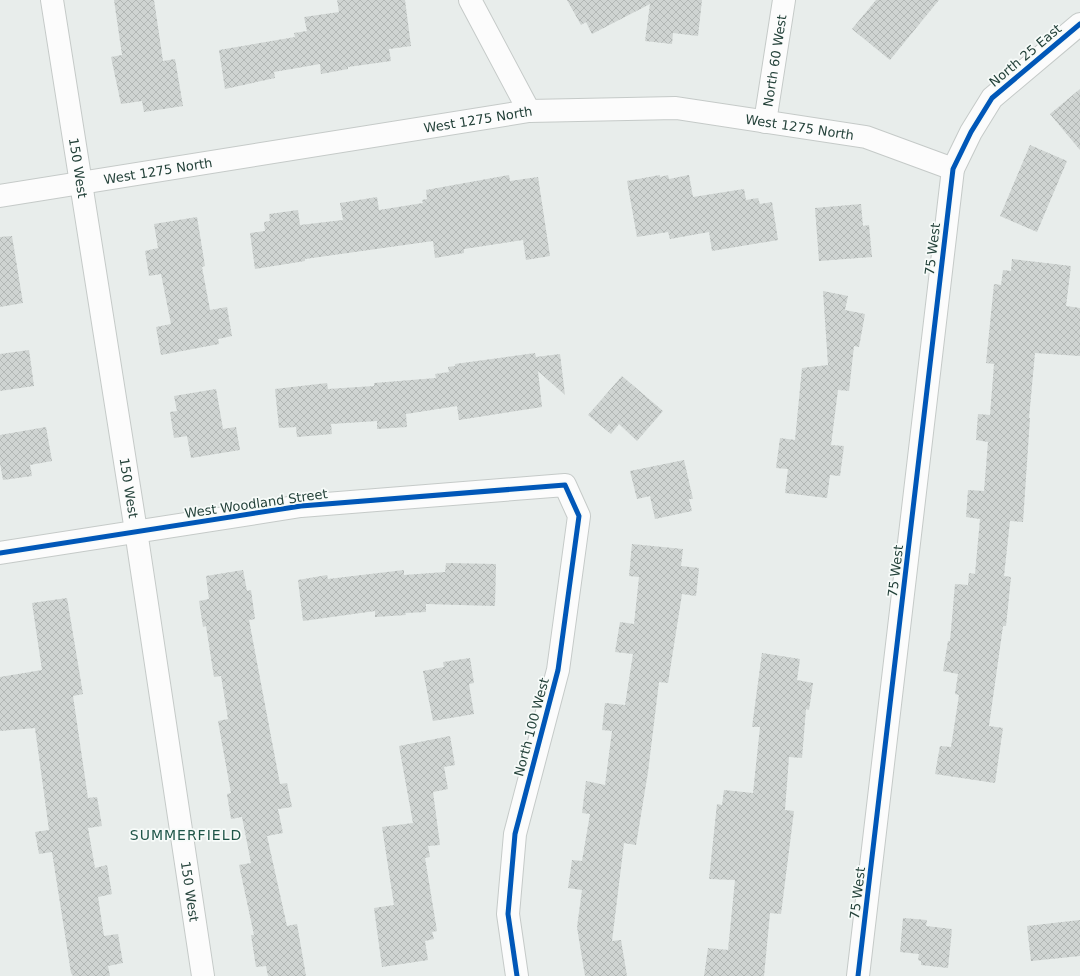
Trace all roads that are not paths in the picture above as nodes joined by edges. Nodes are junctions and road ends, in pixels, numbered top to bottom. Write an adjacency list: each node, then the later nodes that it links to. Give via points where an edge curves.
1 (52, 0): 8 (street, 150 West)
2 (470, 0): 5 (street)
3 (784, 0): 6 (street, North 60 West)
4 (1080, 24): 7 (street, North 25 East, via 992,98 971,132)
5 (529, 111): 6 (street, West 1275 North, via 676,108); 8 (street, West 1275 North)
6 (765, 122): 7 (street, West 1275 North, via 866,137)
7 (953, 169): 15 (street, 75 West)
8 (81, 183): 9 (street, West 1275 North); 11 (street, 150 West)
9 (0, 196)
10 (565, 485): 11 (street, West Woodland Street, via 301,506); 14 (street, North 100 West, via 579,516 558,670 515,834 508,914)
11 (136, 531): 12 (street, West Woodland Street); 13 (street, 150 West)
12 (0, 553)
13 (203, 976)
14 (517, 976)
15 (858, 976)

